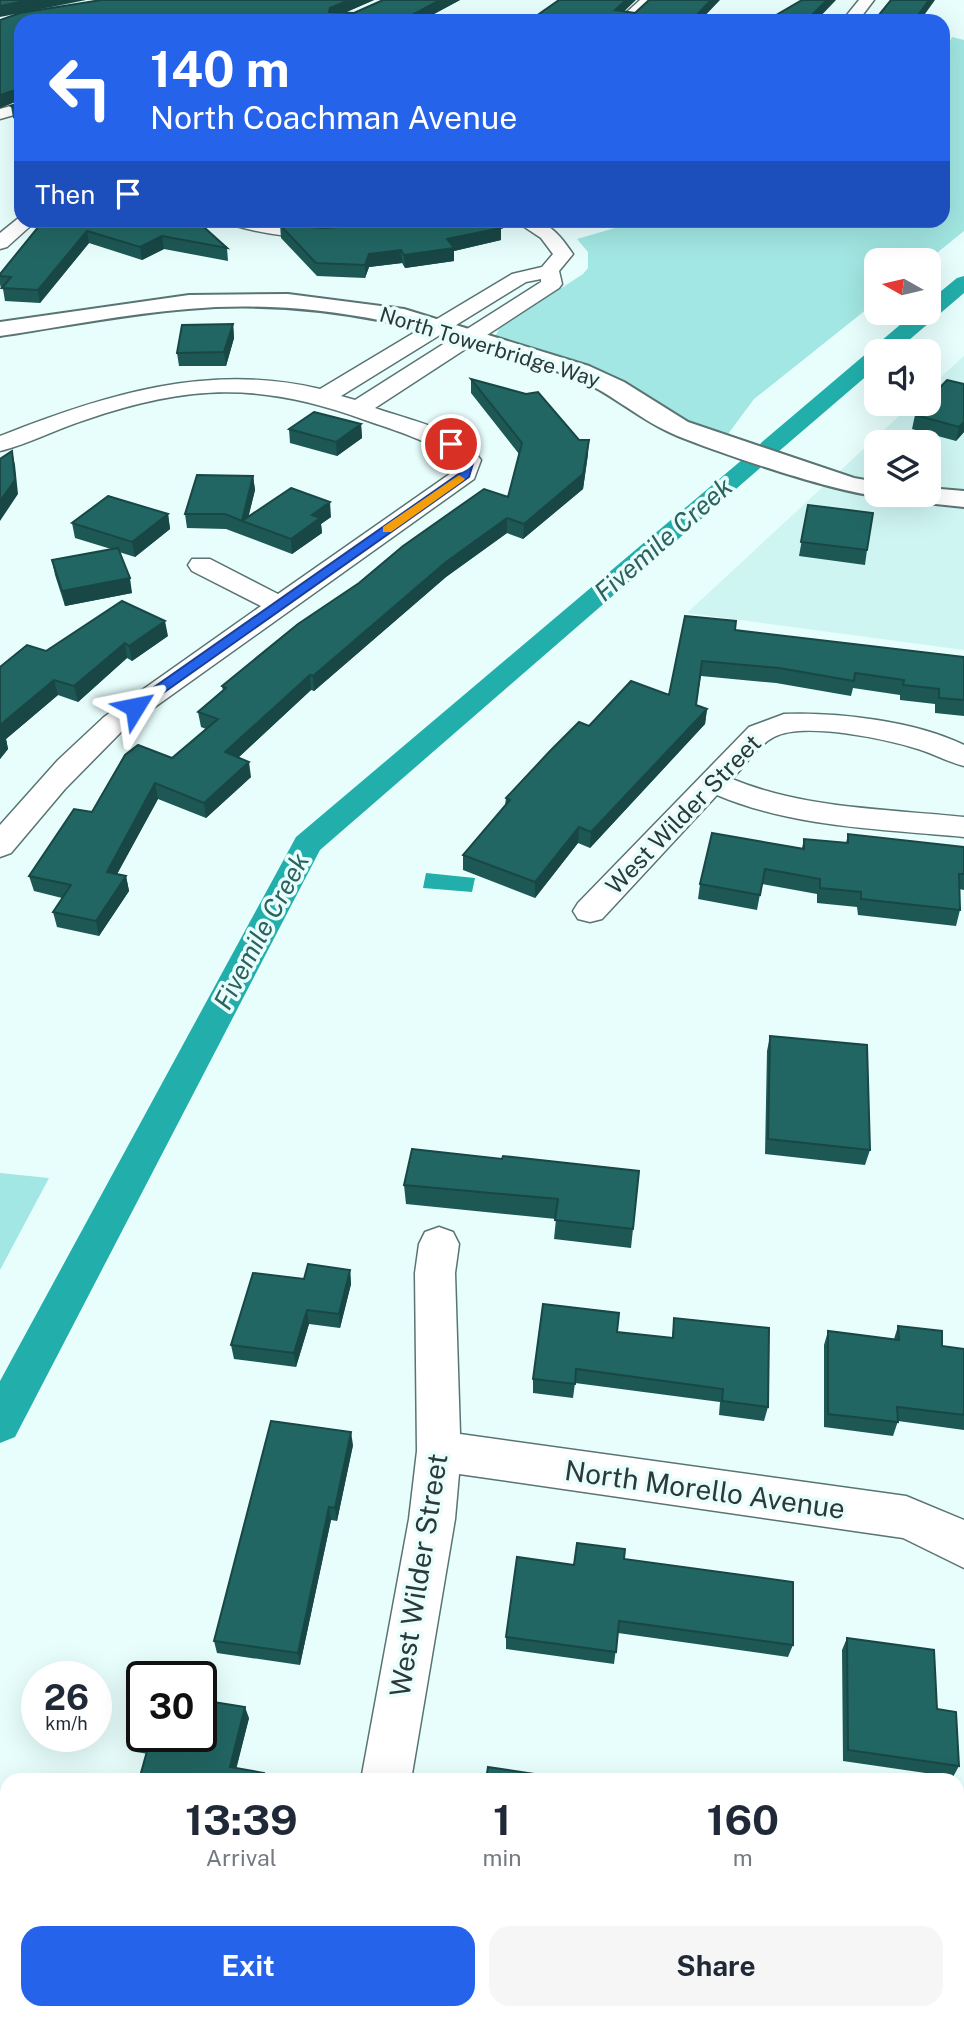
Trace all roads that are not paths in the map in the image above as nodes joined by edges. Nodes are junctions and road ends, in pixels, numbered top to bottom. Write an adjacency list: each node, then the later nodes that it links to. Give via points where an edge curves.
1 (649, 0): 3 (street)
2 (867, 0): 4 (street)
3 (633, 14)
4 (856, 14)
5 (18, 228): 9 (street)
6 (263, 228): 7 (street, via 325,235)
7 (385, 228)
8 (537, 228): 10 (street, via 563,254)
9 (0, 243)
10 (550, 271): 11 (street, via 519,278); 13 (street, via 552,284)
11 (439, 327): 12 (street, North Towerbridge Way, via 350,307 247,300 153,306); 13 (street, North Towerbridge Way); 14 (street)
12 (0, 329)
13 (470, 337): 15 (street); 17 (street, North Towerbridge Way, via 598,379 679,427)
14 (323, 397): 15 (street); 16 (street, via 244,384 162,389 110,401)
15 (357, 409): 21 (street, via 451,444 469,460 465,474)
16 (0, 443)
17 (864, 488)
18 (941, 497): 19 (street)
19 (964, 499)
20 (201, 565): 21 (street)
21 (280, 606): 25 (street, via 114,723 74,758)
22 (964, 757): 23 (street, West Wilder Street, via 933,741 814,724 782,724 759,733)
23 (712, 782): 24 (street, via 756,800 802,811); 26 (street, West Wilder Street)
24 (964, 827)
25 (0, 846)
26 (590, 911)
27 (439, 1244): 28 (street, West Wilder Street, via 435,1273)
28 (439, 1451): 29 (street, North Morello Avenue, via 906,1517); 30 (street, West Wilder Street, via 432,1519)
29 (964, 1546)
30 (387, 1773)

